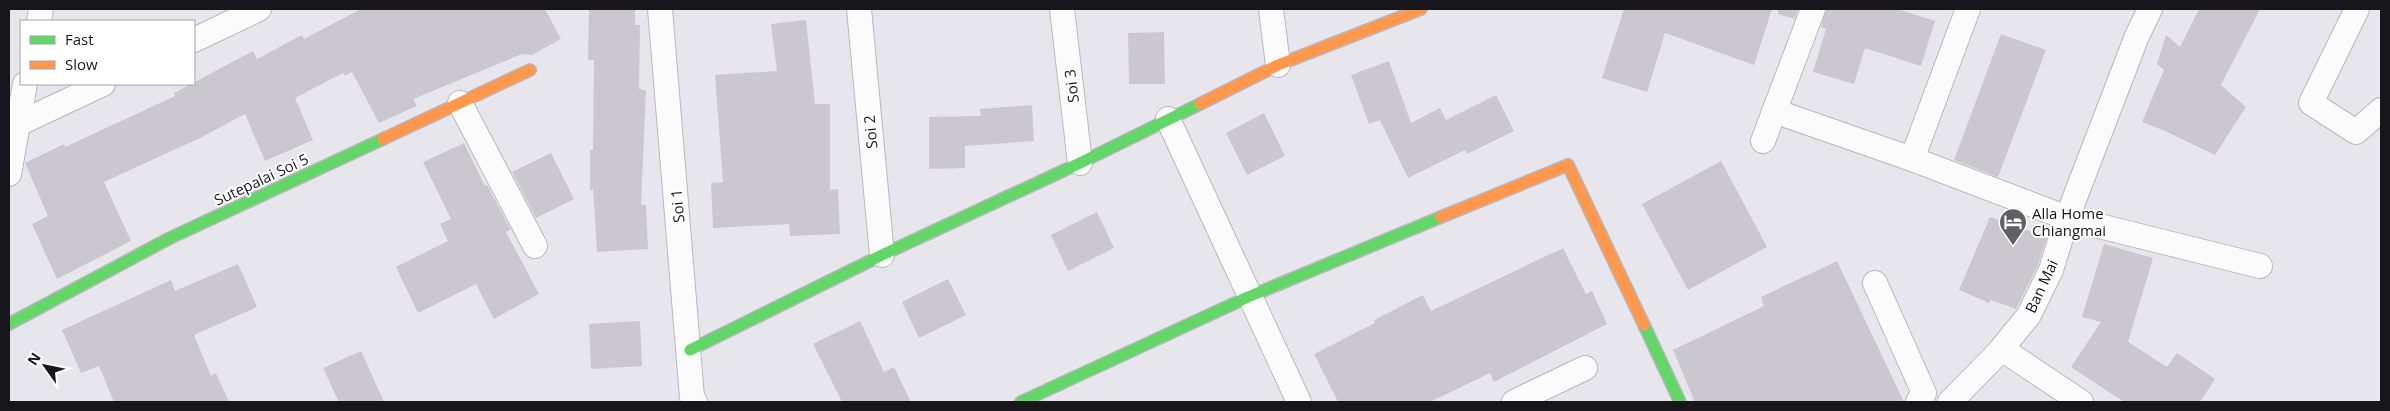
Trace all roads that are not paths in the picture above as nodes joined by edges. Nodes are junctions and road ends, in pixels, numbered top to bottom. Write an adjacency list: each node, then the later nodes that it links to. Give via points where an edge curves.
1 (259, 9): 11 (street)
2 (660, 9): 33 (street, Soi 1)
3 (859, 9): 27 (street, Soi 2)
4 (1062, 9): 23 (street, Soi 3)
5 (1271, 9): 12 (street)
6 (1421, 9): 12 (street)
7 (1813, 9): 18 (street)
8 (1968, 9): 22 (street)
9 (2150, 9): 25 (street, Ban Mai)
10 (2357, 9): 17 (street, via 2311,102 2356,132)
11 (195, 40)
12 (1278, 65): 19 (street)
13 (530, 70): 16 (street, Sutepalai Soi 5)
14 (25, 85): 20 (street)
15 (100, 85): 20 (street)
16 (460, 103): 26 (street); 31 (street, Sutepalai Soi 5, via 170,238)
17 (2381, 110)
18 (1774, 111): 21 (street); 22 (street)
19 (1168, 119): 23 (street); 30 (street)
20 (16, 125): 24 (street)
21 (1763, 141)
22 (1912, 158): 25 (street)
23 (1080, 163): 27 (street)
24 (9, 174)
25 (2067, 218): 28 (street); 32 (street, Ban Mai, via 2051,270 2032,308)
26 (535, 246)
27 (882, 255): 33 (street)
28 (2260, 266)
29 (1875, 284): 40 (street, via 1924,393)
30 (1248, 297): 36 (street); 37 (street); 39 (street, via 1568,165)
31 (9, 324)
32 (2002, 349): 41 (street, Ban Mai); 42 (street)
33 (690, 350): 35 (street, Soi 1, via 692,398)
34 (1585, 368): 38 (street)
35 (695, 402)
36 (1021, 402)
37 (1298, 402)
38 (1514, 402)
39 (1680, 402)
40 (1918, 402)
41 (1950, 402)
42 (2081, 402)

